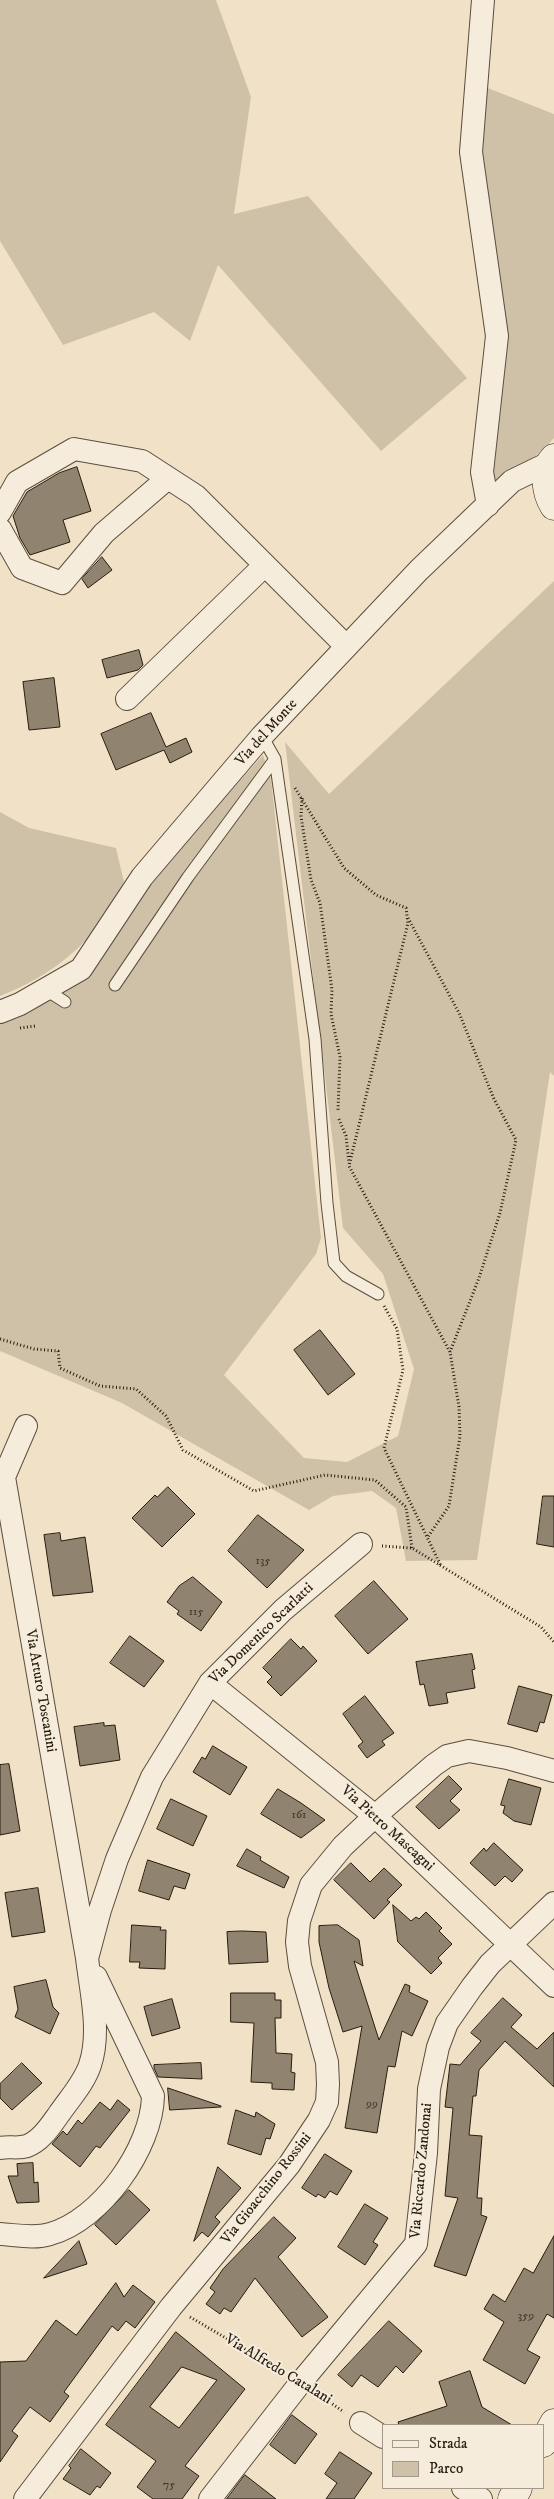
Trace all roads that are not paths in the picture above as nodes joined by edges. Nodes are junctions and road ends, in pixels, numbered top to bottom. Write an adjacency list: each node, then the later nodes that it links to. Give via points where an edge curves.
1 (483, 0): 4 (street, via 471,152 497,336 482,472)
2 (552, 460): 4 (street, Via del Monte, via 512,481); 5 (street, via 546,494)
3 (168, 478): 6 (street, via 142,461 74,449 17,482); 7 (street, via 104,533 62,583 22,568); 8 (street, via 196,496)
4 (488, 505): 9 (street, Via del Monte)
5 (554, 506)
6 (0, 512)
7 (0, 529)
8 (265, 565): 9 (street); 10 (street)
9 (346, 646): 11 (street, Via del Monte)
10 (127, 699)
11 (262, 736): 12 (lane); 15 (street, Via del Monte, via 142,877 80,969)
12 (275, 759): 13 (lane, via 188,877); 16 (lane, via 315,1039 334,1262 346,1276)
13 (115, 986)
14 (65, 1002): 15 (lane, via 51,993)
15 (10, 1008)
16 (378, 1294)
17 (26, 1426): 24 (street, Via Arturo Toscanini, via 4,1477)
18 (362, 1544): 19 (street, Via Domenico Scarlatti, via 283,1610)
19 (210, 1683): 21 (street, Via Pietro Mascagni); 24 (street, Via Domenico Scarlatti, via 152,1777 117,1859)
20 (554, 1771): 21 (street, Via Gioacchino Rossini, via 469,1751 447,1756)
21 (375, 1816): 23 (street, Via Pietro Mascagni); 35 (street, Via Gioacchino Rossini, via 343,1846 311,1884 299,1920 300,1966 327,2062 326,2102 319,2120 289,2165 171,2306)
22 (554, 1903): 23 (street, Via Riccardo Zandonai)
23 (511, 1943): 25 (street, Via Pietro Mascagni); 36 (street, Via Riccardo Zandonai, via 459,2003 438,2046 429,2089 416,2244 301,2382)
24 (87, 1958): 26 (street, via 94,2045 83,2080 50,2126 33,2143 25,2147); 27 (street, via 149,2084 152,2108 137,2150 117,2183 94,2208 65,2229 48,2235)
25 (554, 1986)
26 (0, 2148)
27 (0, 2234)
28 (361, 2423): 30 (street)
29 (554, 2423): 31 (street)
30 (382, 2436)
31 (544, 2441)
32 (544, 2444): 33 (street)
33 (554, 2452)
34 (465, 2489): 37 (street)
35 (25, 2499)
36 (210, 2499)
37 (481, 2499)

